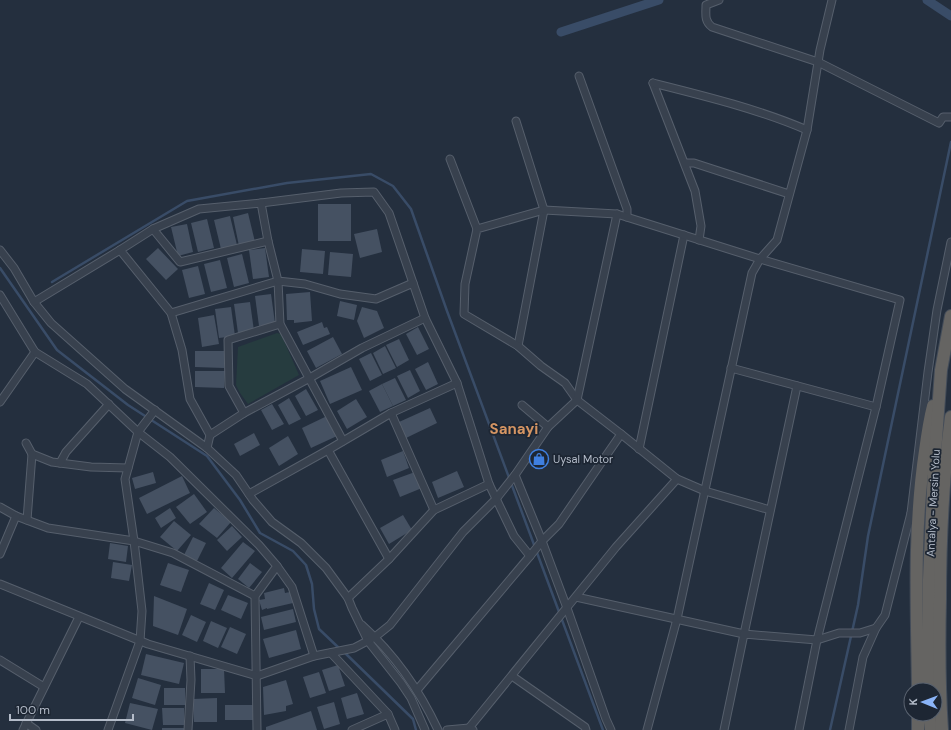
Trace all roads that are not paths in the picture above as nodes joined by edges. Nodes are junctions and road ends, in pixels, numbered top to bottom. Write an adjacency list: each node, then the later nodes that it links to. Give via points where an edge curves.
1 (719, 0): 3 (street, via 706,5 706,18 710,25)
2 (832, 0): 3 (street)
3 (818, 62): 5 (street, via 939,123 943,116); 7 (street)
4 (579, 76): 14 (street, via 627,209)
5 (949, 116)
6 (516, 121): 12 (street)
7 (807, 130): 9 (street, via 782,119 653,83); 10 (street)
8 (450, 159): 16 (street)
9 (684, 163): 10 (street, via 694,163); 18 (street, via 695,191 701,226)
10 (789, 194): 23 (street, via 777,240)
11 (261, 204): 15 (street, via 199,209); 19 (street); 25 (street, via 341,193 374,192 389,213)
12 (544, 210): 13 (street); 16 (street); 32 (street)
13 (617, 214): 14 (street); 39 (street)
14 (627, 217): 17 (street)
15 (152, 229): 19 (street, via 180,262); 22 (street)
16 (477, 229): 32 (street, via 465,284 464,314)
17 (684, 235): 18 (street); 55 (street)
18 (699, 240): 23 (street)
19 (268, 241): 24 (street)
20 (951, 242): 69 (street, via 936,318)
21 (0, 250): 27 (street)
22 (120, 250): 27 (street); 28 (street)
23 (760, 259): 34 (street, via 752,273); 43 (street, via 900,300)
24 (278, 281): 25 (street, via 376,299); 28 (street); 31 (street)
25 (413, 283): 30 (street)
26 (0, 295): 33 (street)
27 (34, 302): 44 (street, via 51,323)
28 (171, 313): 51 (street, via 182,350 190,399)
29 (951, 316): 35 (highway, Antalya - Mersin Yolu)
30 (425, 318): 36 (street, via 362,348); 37 (street)
31 (280, 324): 36 (street); 45 (street, via 228,340 229,386)
32 (518, 346): 39 (street, via 564,383)
33 (35, 352): 40 (street); 41 (street, via 87,384)
34 (731, 368): 38 (street); 63 (street)
35 (942, 370): 69 (highway, via 930,418); 99 (highway, Antalya - Mersin Yolu, via 931,531)
36 (308, 379): 45 (street); 52 (street)
37 (457, 383): 46 (street); 62 (street)
38 (797, 386): 43 (street); 68 (street)
39 (577, 400): 48 (street); 50 (street)
40 (0, 402)
41 (108, 404): 49 (street); 58 (street, via 66,452)
42 (522, 405): 48 (street)
43 (876, 407): 90 (street)
44 (152, 413): 49 (street); 54 (street)
45 (244, 413): 51 (street)
46 (390, 413): 52 (street); 67 (street)
47 (951, 417): 100 (highway, Antalya - Mersin Yolu, via 944,475 939,652)
48 (548, 426): 60 (street)
49 (138, 432): 59 (street); 77 (street, via 170,457)
50 (621, 434): 55 (street); 73 (street, via 559,524)
51 (210, 435): 54 (street)
52 (343, 441): 56 (street)
53 (26, 443): 57 (street)
54 (207, 448): 64 (street, via 236,475)
55 (639, 449): 61 (street)
56 (328, 450): 64 (street); 76 (street)
57 (32, 454): 58 (street); 71 (street)
58 (60, 463): 59 (street)
59 (128, 468): 72 (street, via 125,479)
60 (514, 476): 65 (street); 73 (street)
61 (677, 479): 63 (street); 80 (street, via 616,547)
62 (489, 484): 65 (street); 67 (street)
63 (705, 491): 68 (street); 84 (street)
64 (249, 494): 81 (street, via 272,522 301,543 326,568)
65 (497, 498): 75 (street, via 514,536); 88 (street, via 463,532 390,625)
66 (0, 507): 70 (street)
67 (434, 510): 76 (street)
68 (770, 510): 87 (street)
69 (915, 513): 86 (street, via 884,615); 98 (highway)
70 (16, 516): 71 (street); 74 (street)
71 (27, 520): 72 (street, via 48,528)
72 (134, 541): 79 (street, via 172,553); 89 (street, via 142,611)
73 (541, 541): 75 (street); 82 (street)
74 (0, 554)
75 (531, 556): 102 (street)
76 (389, 559): 81 (street)
77 (277, 566): 79 (street); 94 (street, via 292,587)
78 (0, 584): 83 (street)
79 (254, 596): 96 (street)
80 (576, 597): 82 (street); 84 (street)
81 (348, 598): 85 (street)
82 (567, 609): 97 (street); 118 (street)
83 (79, 617): 89 (street); 101 (street)
84 (677, 619): 87 (street); 119 (street)
85 (358, 620): 88 (street); 91 (street)
86 (876, 628): 90 (street, via 860,633 839,633); 122 (street, via 863,657)
87 (744, 634): 90 (street); 120 (street)
88 (375, 637): 91 (street); 102 (street)
89 (140, 640): 93 (street); 109 (street)
90 (817, 640): 121 (street)
91 (368, 641): 92 (street, via 354,648); 114 (street, via 411,698)
92 (332, 653): 94 (street); 103 (street)
93 (190, 656): 96 (street); 110 (street)
94 (314, 656): 96 (street)
95 (0, 660): 101 (street)
96 (257, 676): 111 (street)
97 (512, 676): 107 (street); 117 (street)
98 (918, 682)
99 (929, 682)
100 (935, 682)
101 (44, 687): 106 (street)
102 (417, 690): 115 (street)
103 (388, 714): 112 (street); 113 (street)
104 (924, 722): 123 (highway)
105 (936, 722): 124 (highway, Antalya - Mersin Yolu)
106 (25, 727): 108 (street)
107 (471, 729): 116 (street)
108 (36, 730)
109 (108, 730)
110 (188, 730)
111 (258, 730)
112 (352, 730)
113 (394, 730)
114 (426, 730)
115 (438, 730)
116 (447, 730)
117 (586, 730)
118 (611, 730)
119 (647, 730)
120 (724, 730)
121 (800, 730)
122 (849, 730)
123 (918, 730)
124 (942, 730)

